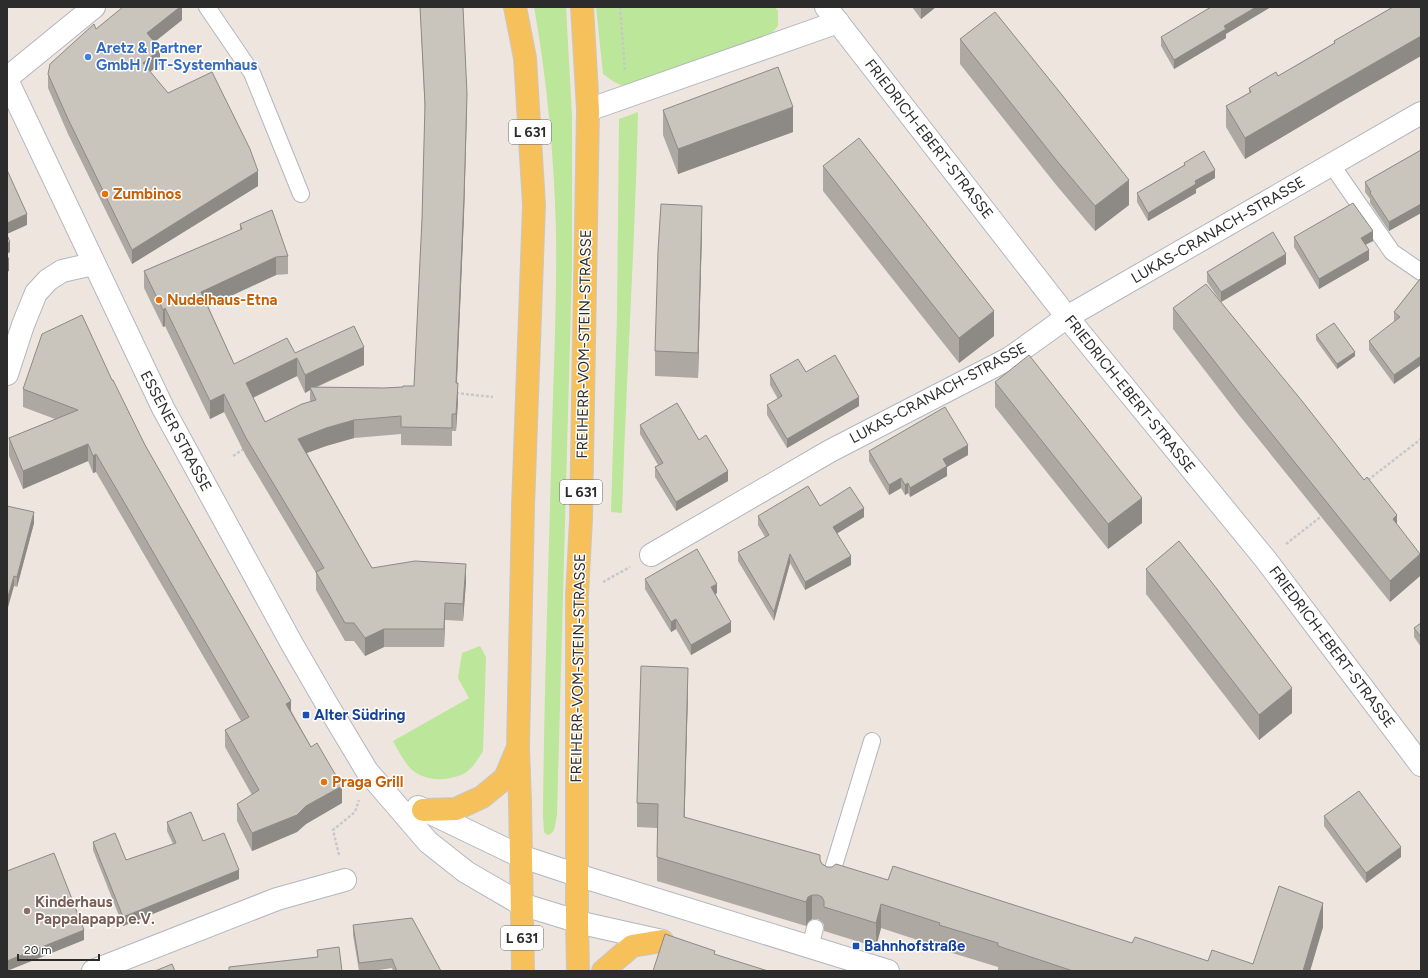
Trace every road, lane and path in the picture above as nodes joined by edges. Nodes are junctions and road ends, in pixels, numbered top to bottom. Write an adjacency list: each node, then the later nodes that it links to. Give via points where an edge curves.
1 (94, 7): 7 (street)
2 (207, 7): 12 (lane, via 252,73)
3 (515, 7): 28 (main road, L 631, via 525,58 534,205 523,507)
4 (582, 7): 9 (main road, FREIHERR-VOM-STEIN-STRASSE / L 631)
5 (620, 7): 8 (path)
6 (832, 15): 8 (street, FRIEDRICH-EBERT-STRASSE); 15 (street, FRIEDRICH-EBERT-STRASSE)
7 (7, 79): 13 (street, ESSENER STRASSE)
8 (627, 96): 9 (street, FRIEDRICH-EBERT-STRASSE)
9 (588, 110): 26 (main road, FREIHERR-VOM-STEIN-STRASSE / L 631, via 583,431)
10 (1421, 113): 11 (street, LUKAS-CRANACH-STRASSE)
11 (1331, 164): 14 (lane, via 1392,252); 15 (street, LUKAS-CRANACH-STRASSE)
12 (300, 194)
13 (93, 264): 16 (street, via 62,271 48,280 36,293); 30 (street, ESSENER STRASSE, via 163,408 296,651)
14 (1421, 272)
15 (1068, 317): 24 (street, LUKAS-CRANACH-STRASSE, via 1010,358 830,451); 25 (street, FRIEDRICH-EBERT-STRASSE)
16 (7, 374)
17 (456, 393): 18 (path)
18 (493, 397)
19 (1421, 439): 22 (path)
20 (246, 448): 21 (path)
21 (232, 456)
22 (1365, 482)
23 (1328, 511): 25 (path)
24 (651, 555): 26 (path)
25 (1266, 560): 29 (street, FRIEDRICH-EBERT-STRASSE)
26 (577, 596): 33 (main road, FREIHERR-VOM-STEIN-STRASSE / L 631)
27 (872, 741): 35 (lane)
28 (518, 747): 31 (main road, via 505,778 482,797 456,809); 32 (main road, L 631)
29 (1421, 765)
30 (367, 771): 31 (street, ESSENER STRASSE); 34 (path, via 355,812 333,830); 36 (street, ESSENER STRASSE, via 428,842 466,872)
31 (423, 810): 32 (street)
32 (520, 856): 33 (street); 36 (main road, L 631)
33 (577, 875): 37 (main road, FREIHERR-VOM-STEIN-STRASSE / L 631); 43 (street, via 812,938)
34 (345, 880): 39 (street, via 278,899)
35 (829, 882)
36 (521, 904): 37 (street); 40 (main road, L 631)
37 (581, 923): 38 (street); 41 (main road, L 631)
38 (672, 944): 42 (main road, via 632,946)
39 (93, 971)
40 (523, 971)
41 (578, 971)
42 (603, 971)
43 (888, 971)

